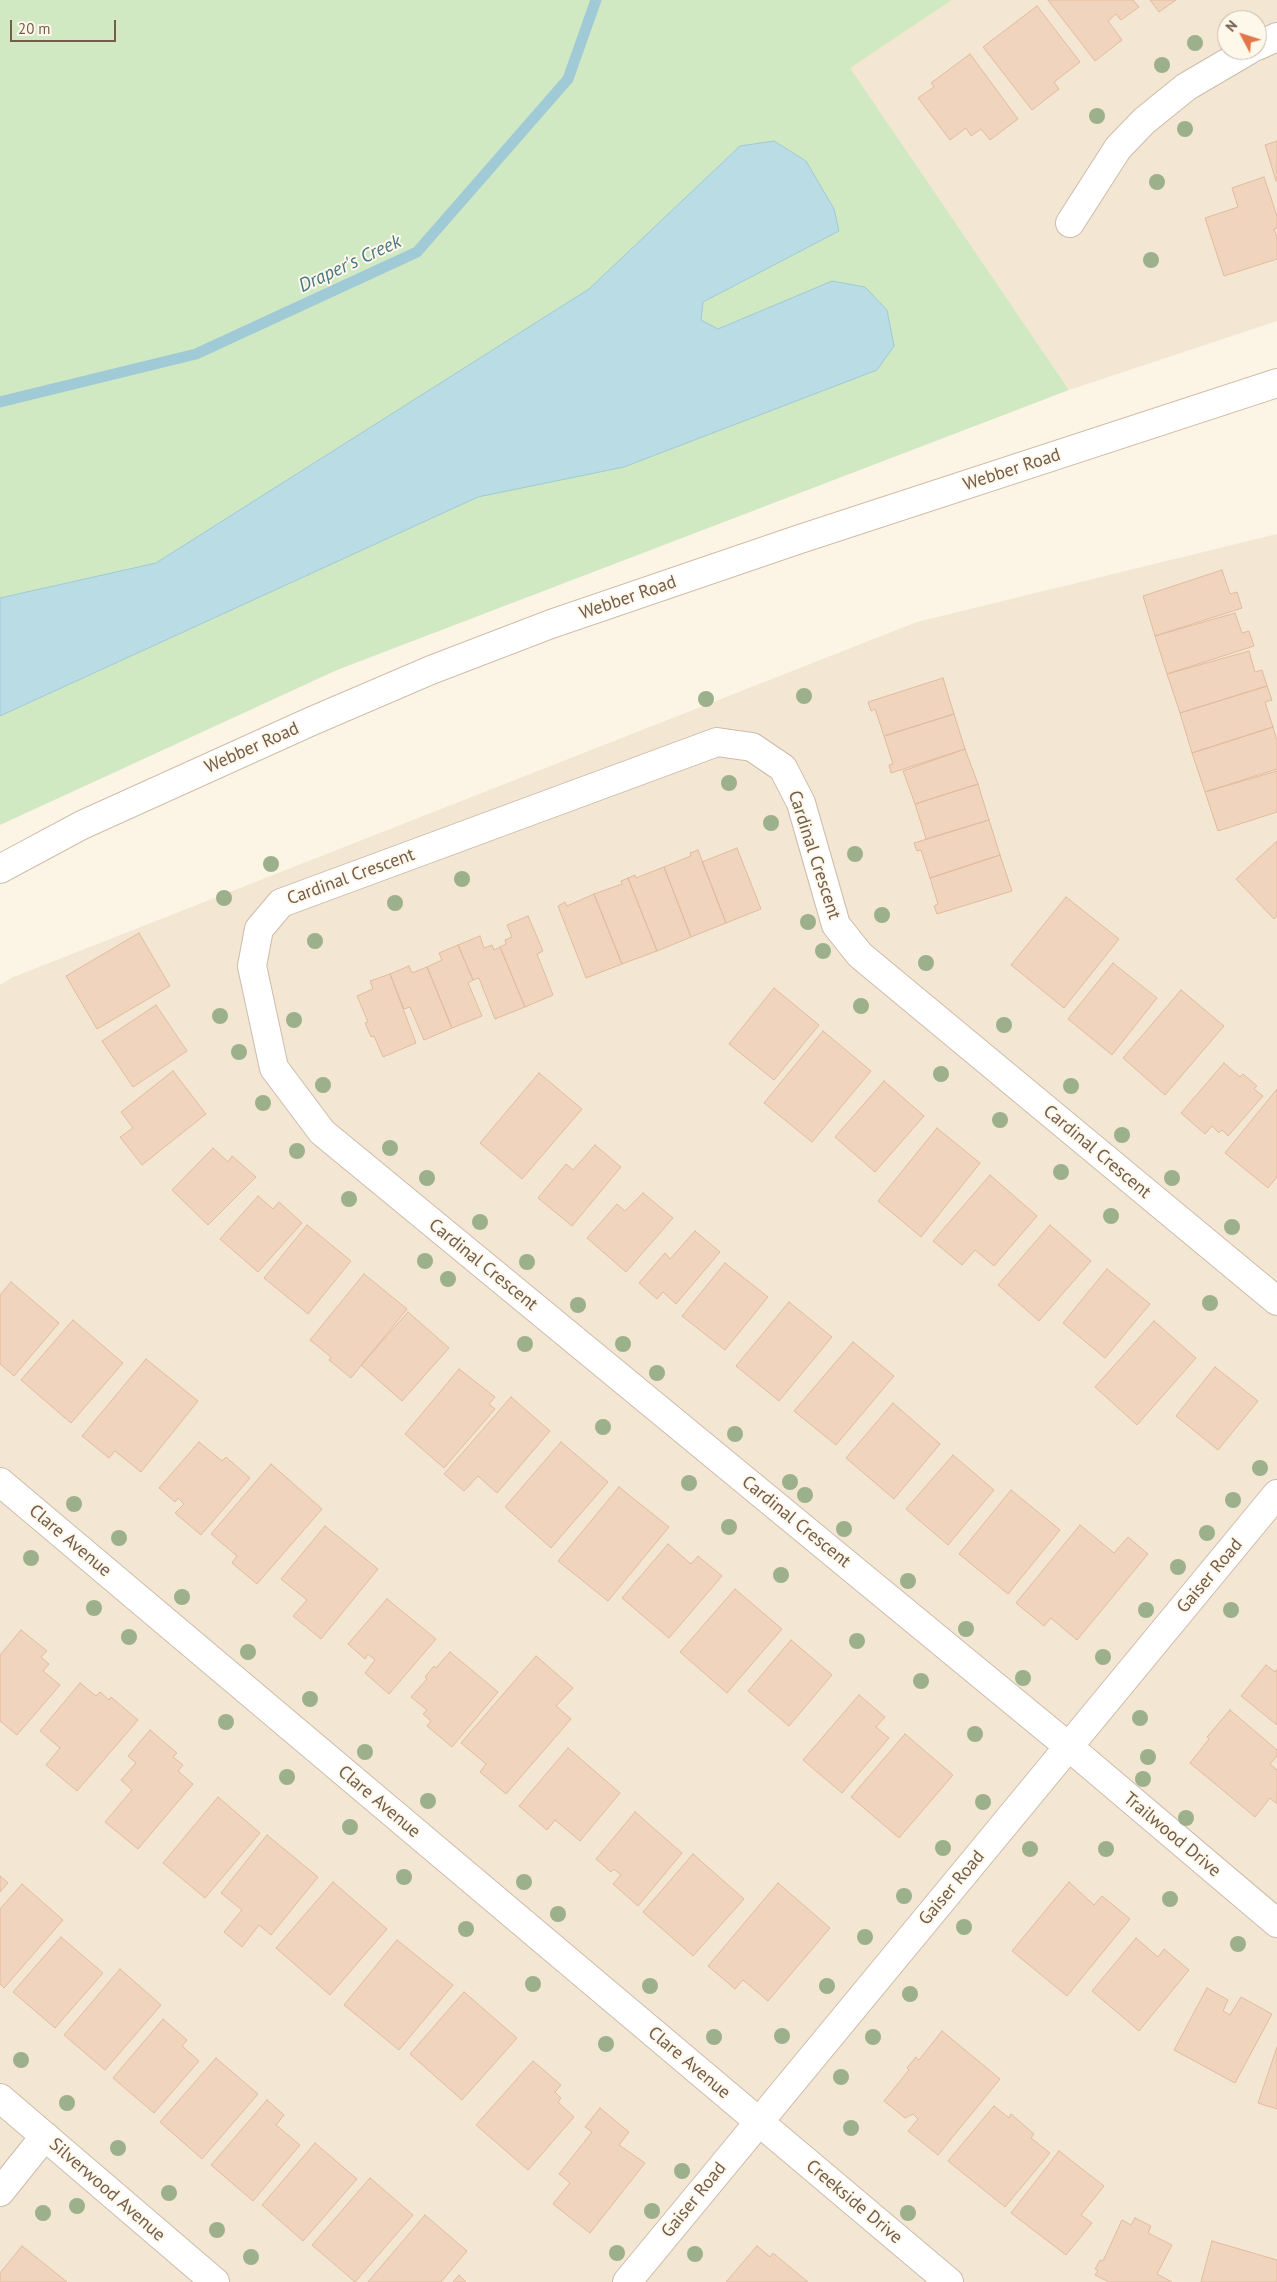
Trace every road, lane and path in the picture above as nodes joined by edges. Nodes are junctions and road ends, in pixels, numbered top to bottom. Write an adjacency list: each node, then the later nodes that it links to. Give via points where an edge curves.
1 (1232, 60): 2 (street, via 1186,87 1144,121 1118,148)
2 (1070, 224)
3 (1277, 383): 4 (street, Webber Road, via 551,624 431,670 312,721 82,825)
4 (0, 869)
5 (1277, 1301): 8 (street, Cardinal Crescent, via 860,954 836,924 801,803 783,768 752,747 717,742 281,903 259,928 252,966 274,1068 322,1132)
6 (0, 1482): 11 (street, Clare Avenue)
7 (1277, 1494): 8 (street, Gaiser Road)
8 (1068, 1747): 9 (street, Trailwood Drive); 11 (street, Gaiser Road)
9 (1277, 1923)
10 (0, 2098): 12 (street, Silverwood Avenue)
11 (759, 2121): 15 (street, Gaiser Road); 16 (street, Creekside Drive)
12 (45, 2136): 13 (street); 14 (street, Silverwood Avenue)
13 (0, 2192)
14 (215, 2282)
15 (627, 2282)
16 (949, 2282)

